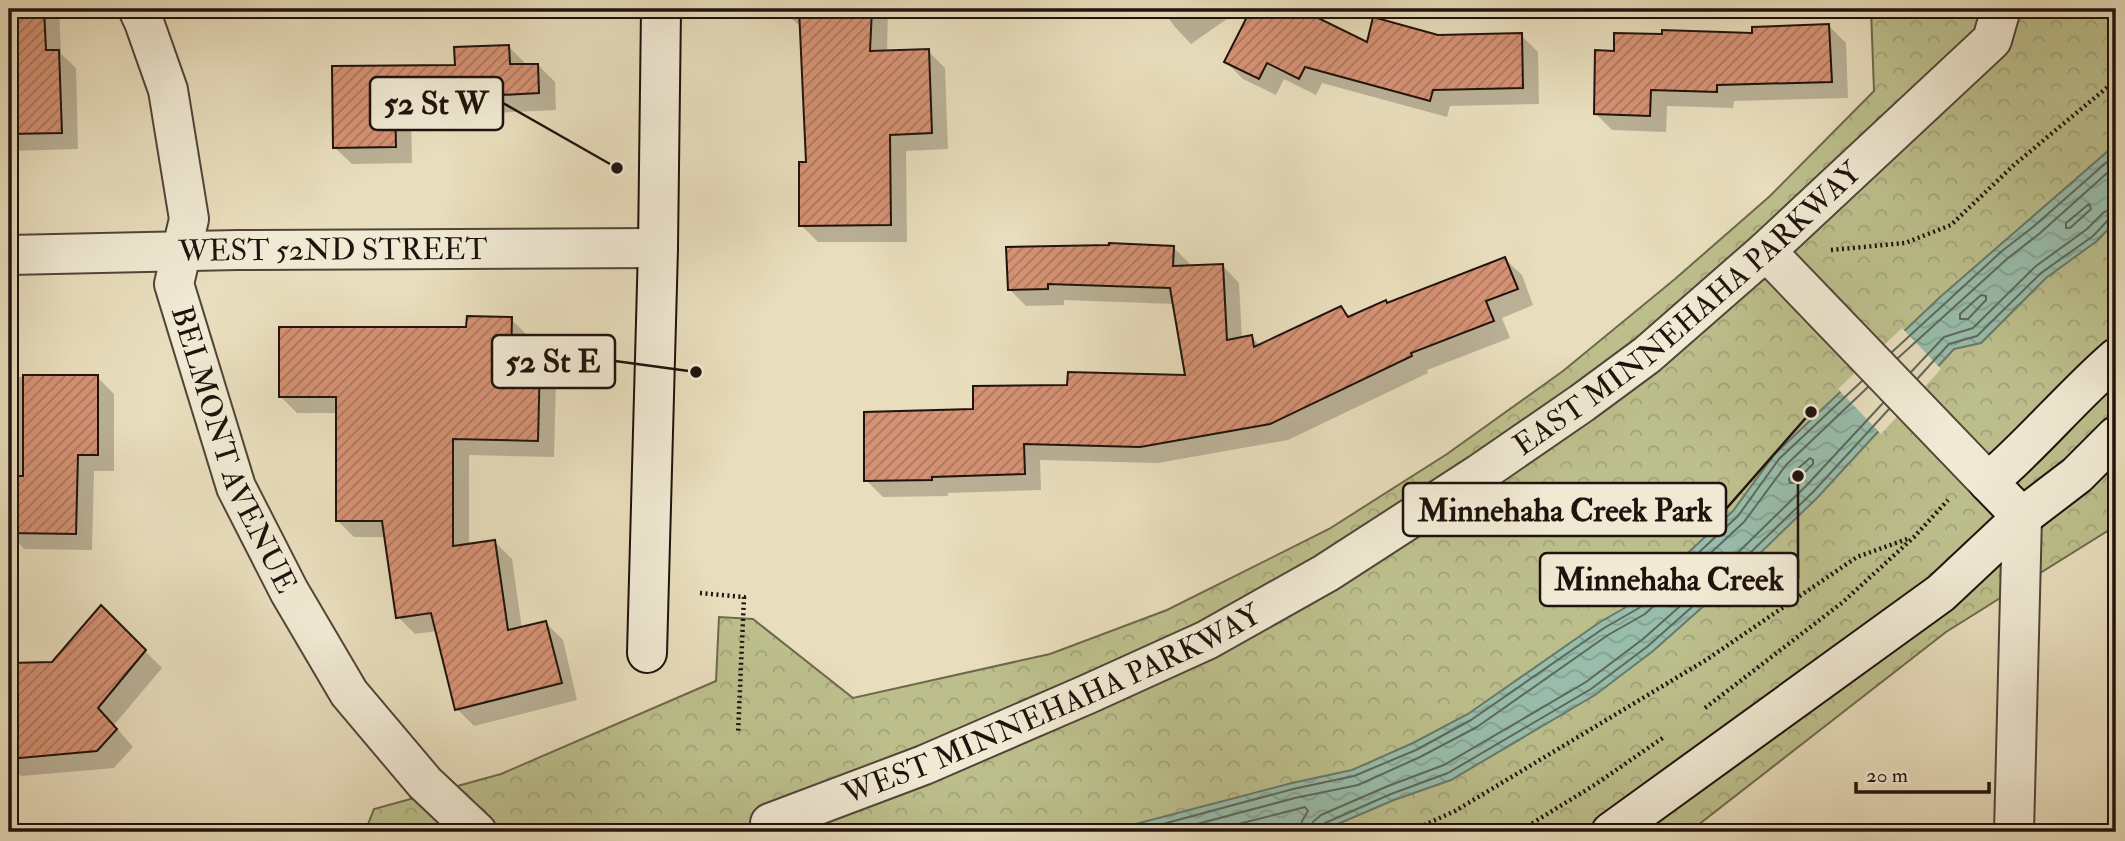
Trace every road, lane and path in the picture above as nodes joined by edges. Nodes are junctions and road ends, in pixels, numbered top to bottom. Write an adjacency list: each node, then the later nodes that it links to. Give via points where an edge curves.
1 (138, 9): 6 (street, BELMONT AVENUE, via 167,90 189,219)
2 (661, 9): 5 (street)
3 (1997, 24): 7 (street, EAST MINNEHAHA PARKWAY)
4 (2116, 79): 8 (path, via 1951,225 1905,243)
5 (658, 248): 6 (street, WEST 52ND STREET); 18 (street)
6 (182, 251): 9 (street, WEST 52ND STREET); 23 (street, BELMONT AVENUE, via 174,284 200,373 236,486 283,580 349,693 425,783)
7 (1766, 251): 12 (street); 16 (street, EAST MINNEHAHA PARKWAY, via 1647,355 1582,404)
8 (1820, 251)
9 (9, 255)
10 (2116, 358): 12 (street)
11 (2116, 436): 14 (street, via 2077,475)
12 (1988, 482): 14 (street)
13 (1947, 502): 15 (path)
14 (2022, 517): 26 (street, via 1941,593); 27 (street)
15 (1914, 537): 19 (path, via 1843,602); 24 (path, via 1857,557 1706,660 1455,811)
16 (1326, 573): 22 (street, WEST MINNEHAHA PARKWAY, via 1207,640 1088,694 924,765)
17 (700, 593): 21 (path, via 744,597)
18 (647, 653)
19 (1697, 713)
20 (1675, 729): 25 (path)
21 (738, 734)
22 (771, 822)
23 (477, 832)
24 (1409, 832)
25 (1518, 832)
26 (1611, 832)
27 (2014, 832)

